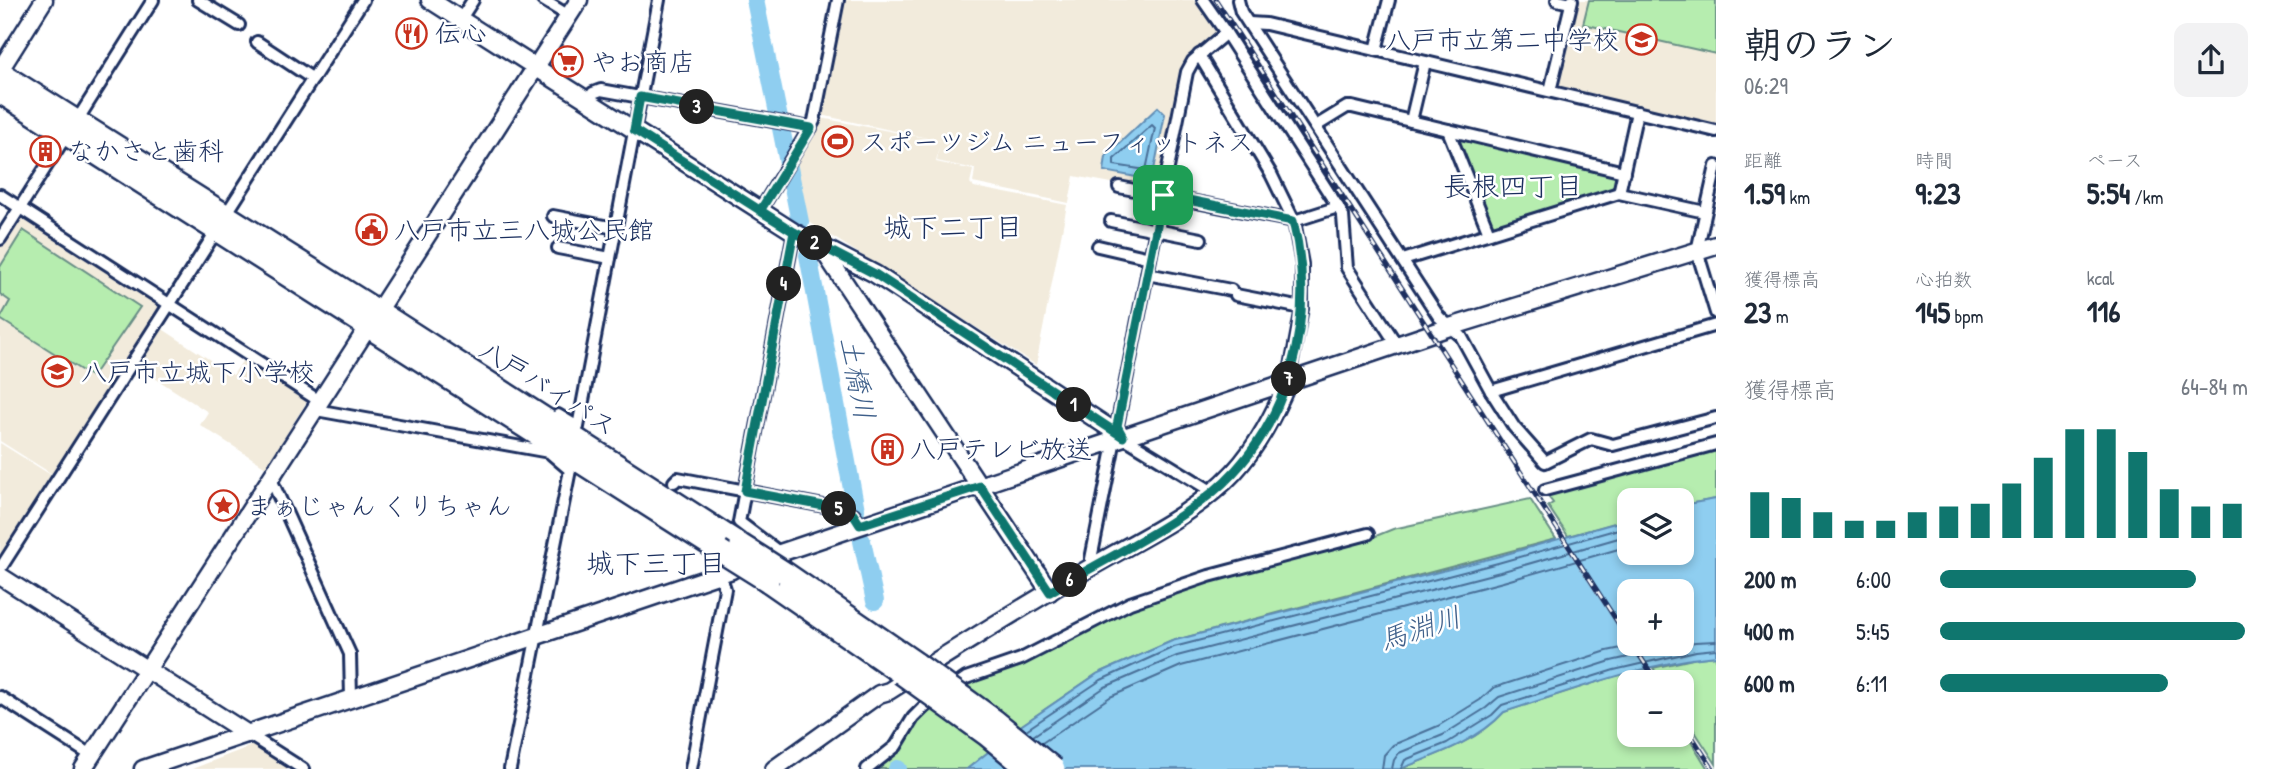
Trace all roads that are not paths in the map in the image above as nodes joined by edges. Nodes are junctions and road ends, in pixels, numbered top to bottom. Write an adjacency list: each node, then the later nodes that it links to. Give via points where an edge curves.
1 (44, 0): 27 (street)
2 (154, 0): 36 (street)
3 (198, 0): 20 (street)
4 (363, 0): 28 (street)
5 (429, 0): 18 (street)
6 (473, 0): 18 (street)
7 (543, 0): 17 (street)
8 (579, 0): 17 (street)
9 (660, 0): 31 (street)
10 (1203, 0): 21 (street)
11 (1238, 0): 16 (street)
12 (1389, 0): 23 (street)
13 (1557, 0): 15 (street)
14 (835, 2): 37 (street)
15 (1571, 2): 29 (street)
16 (1241, 12): 19 (street); 21 (street)
17 (569, 16): 26 (street)
18 (460, 20): 26 (street)
19 (1249, 23): 23 (street); 35 (street)
20 (239, 25)
21 (1224, 29): 24 (street); 47 (street)
22 (257, 42): 28 (street)
23 (1376, 50): 25 (street)
24 (1199, 55): 46 (street, via 1187,72); 53 (street, via 1271,174)
25 (1425, 62): 29 (street); 34 (street)
26 (535, 67): 32 (street); 73 (street)
27 (0, 71): 36 (highway, 八戸バイパス)
28 (313, 79): 54 (street)
29 (1550, 91): 33 (street)
30 (0, 92): 36 (highway, 八戸バイパス)
31 (640, 97): 32 (street, via 601,90); 37 (street); 38 (street)
32 (588, 101): 38 (street)
33 (1637, 112): 40 (street); 42 (street)
34 (1411, 121): 35 (street, via 1347,107); 39 (street)
35 (1316, 126): 68 (street)
36 (71, 128): 48 (street); 54 (highway, 八戸バイパス)
37 (811, 128): 49 (street)
38 (634, 130): 49 (street); 55 (street)
39 (1448, 130): 42 (street); 58 (street)
40 (1716, 131)
41 (1716, 166): 50 (street)
42 (1624, 172): 44 (street)
43 (1119, 187): 46 (street)
44 (1619, 193): 50 (street); 58 (street)
45 (0, 195): 48 (street)
46 (1163, 195): 53 (street); 56 (street)
47 (1338, 207): 53 (street); 76 (street, via 1343,216 1347,268)
48 (20, 208): 59 (street); 70 (street)
49 (760, 211): 57 (street)
50 (1705, 212): 65 (street)
51 (553, 216): 55 (street)
52 (1111, 221): 56 (street)
53 (1293, 221): 71 (street, via 1302,264)
54 (221, 223): 70 (street); 73 (highway, 八戸バイパス)
55 (615, 228): 66 (street)
56 (1156, 230): 60 (street); 67 (street)
57 (794, 232): 61 (street); 88 (street)
58 (1489, 233): 68 (street)
59 (0, 239)
60 (1200, 239)
61 (819, 245): 82 (street, via 875,274); 86 (street)
62 (1716, 245): 65 (street)
63 (1098, 246): 67 (street)
64 (558, 248): 66 (street)
65 (1697, 251): 72 (street); 75 (street)
66 (610, 258): 77 (street, via 578,427 474,362)
67 (1150, 258): 69 (street)
68 (1403, 260): 75 (street)
69 (1147, 274): 71 (street); 82 (street, via 1117,426)
70 (170, 304): 80 (street); 95 (street)
71 (1302, 308): 78 (street)
72 (1716, 313)
73 (374, 319): 77 (highway, 八戸バイパス); 80 (street); 92 (highway, 八戸バイパス)
74 (1716, 325): 79 (street)
75 (1450, 327): 76 (street); 79 (street, via 1461,336)
76 (1397, 345): 78 (street)
77 (463, 368): 92 (highway, 八戸バイパス)
78 (1288, 382): 82 (street); 89 (street, via 1263,434)
79 (1491, 391): 81 (street, via 1545,462 1591,439 1613,445)
80 (318, 406): 84 (street); 99 (street, via 549,452 570,470)
81 (1716, 418)
82 (1119, 438): 86 (street); 89 (street); 94 (street)
83 (1716, 444): 87 (street)
84 (271, 479): 101 (street); 103 (street, via 350,654)
85 (674, 482): 88 (street, via 678,478)
86 (980, 486): 90 (street); 98 (street)
87 (1545, 490)
88 (745, 491): 90 (street, via 845,510); 93 (street, via 739,522)
89 (1213, 492): 94 (street, via 1174,521)
90 (860, 525): 93 (street)
91 (1368, 534): 111 (street, via 1209,576 1130,603 1021,659 966,678 924,707 896,746)
92 (731, 548): 93 (highway, 八戸バイパス, bridge)
93 (777, 566): 100 (highway, 八戸バイパス)
94 (1093, 566): 98 (street)
95 (0, 569)
96 (726, 572): 99 (street); 109 (street)
97 (0, 576): 101 (street)
98 (1050, 592): 110 (street, via 879,694)
99 (536, 636): 103 (street); 108 (street)
100 (909, 668): 112 (highway, 八戸バイパス, bridge); 113 (highway, 八戸バイパス, bridge, via 994,720)
101 (148, 669): 104 (street); 105 (street)
102 (0, 697): 105 (street)
103 (351, 698): 104 (street)
104 (248, 734): 106 (street); 107 (street)
105 (88, 763)
106 (148, 768)
107 (302, 769)
108 (510, 769)
109 (691, 769)
110 (775, 769)
111 (867, 769)
112 (1028, 769)
113 (1054, 769)

